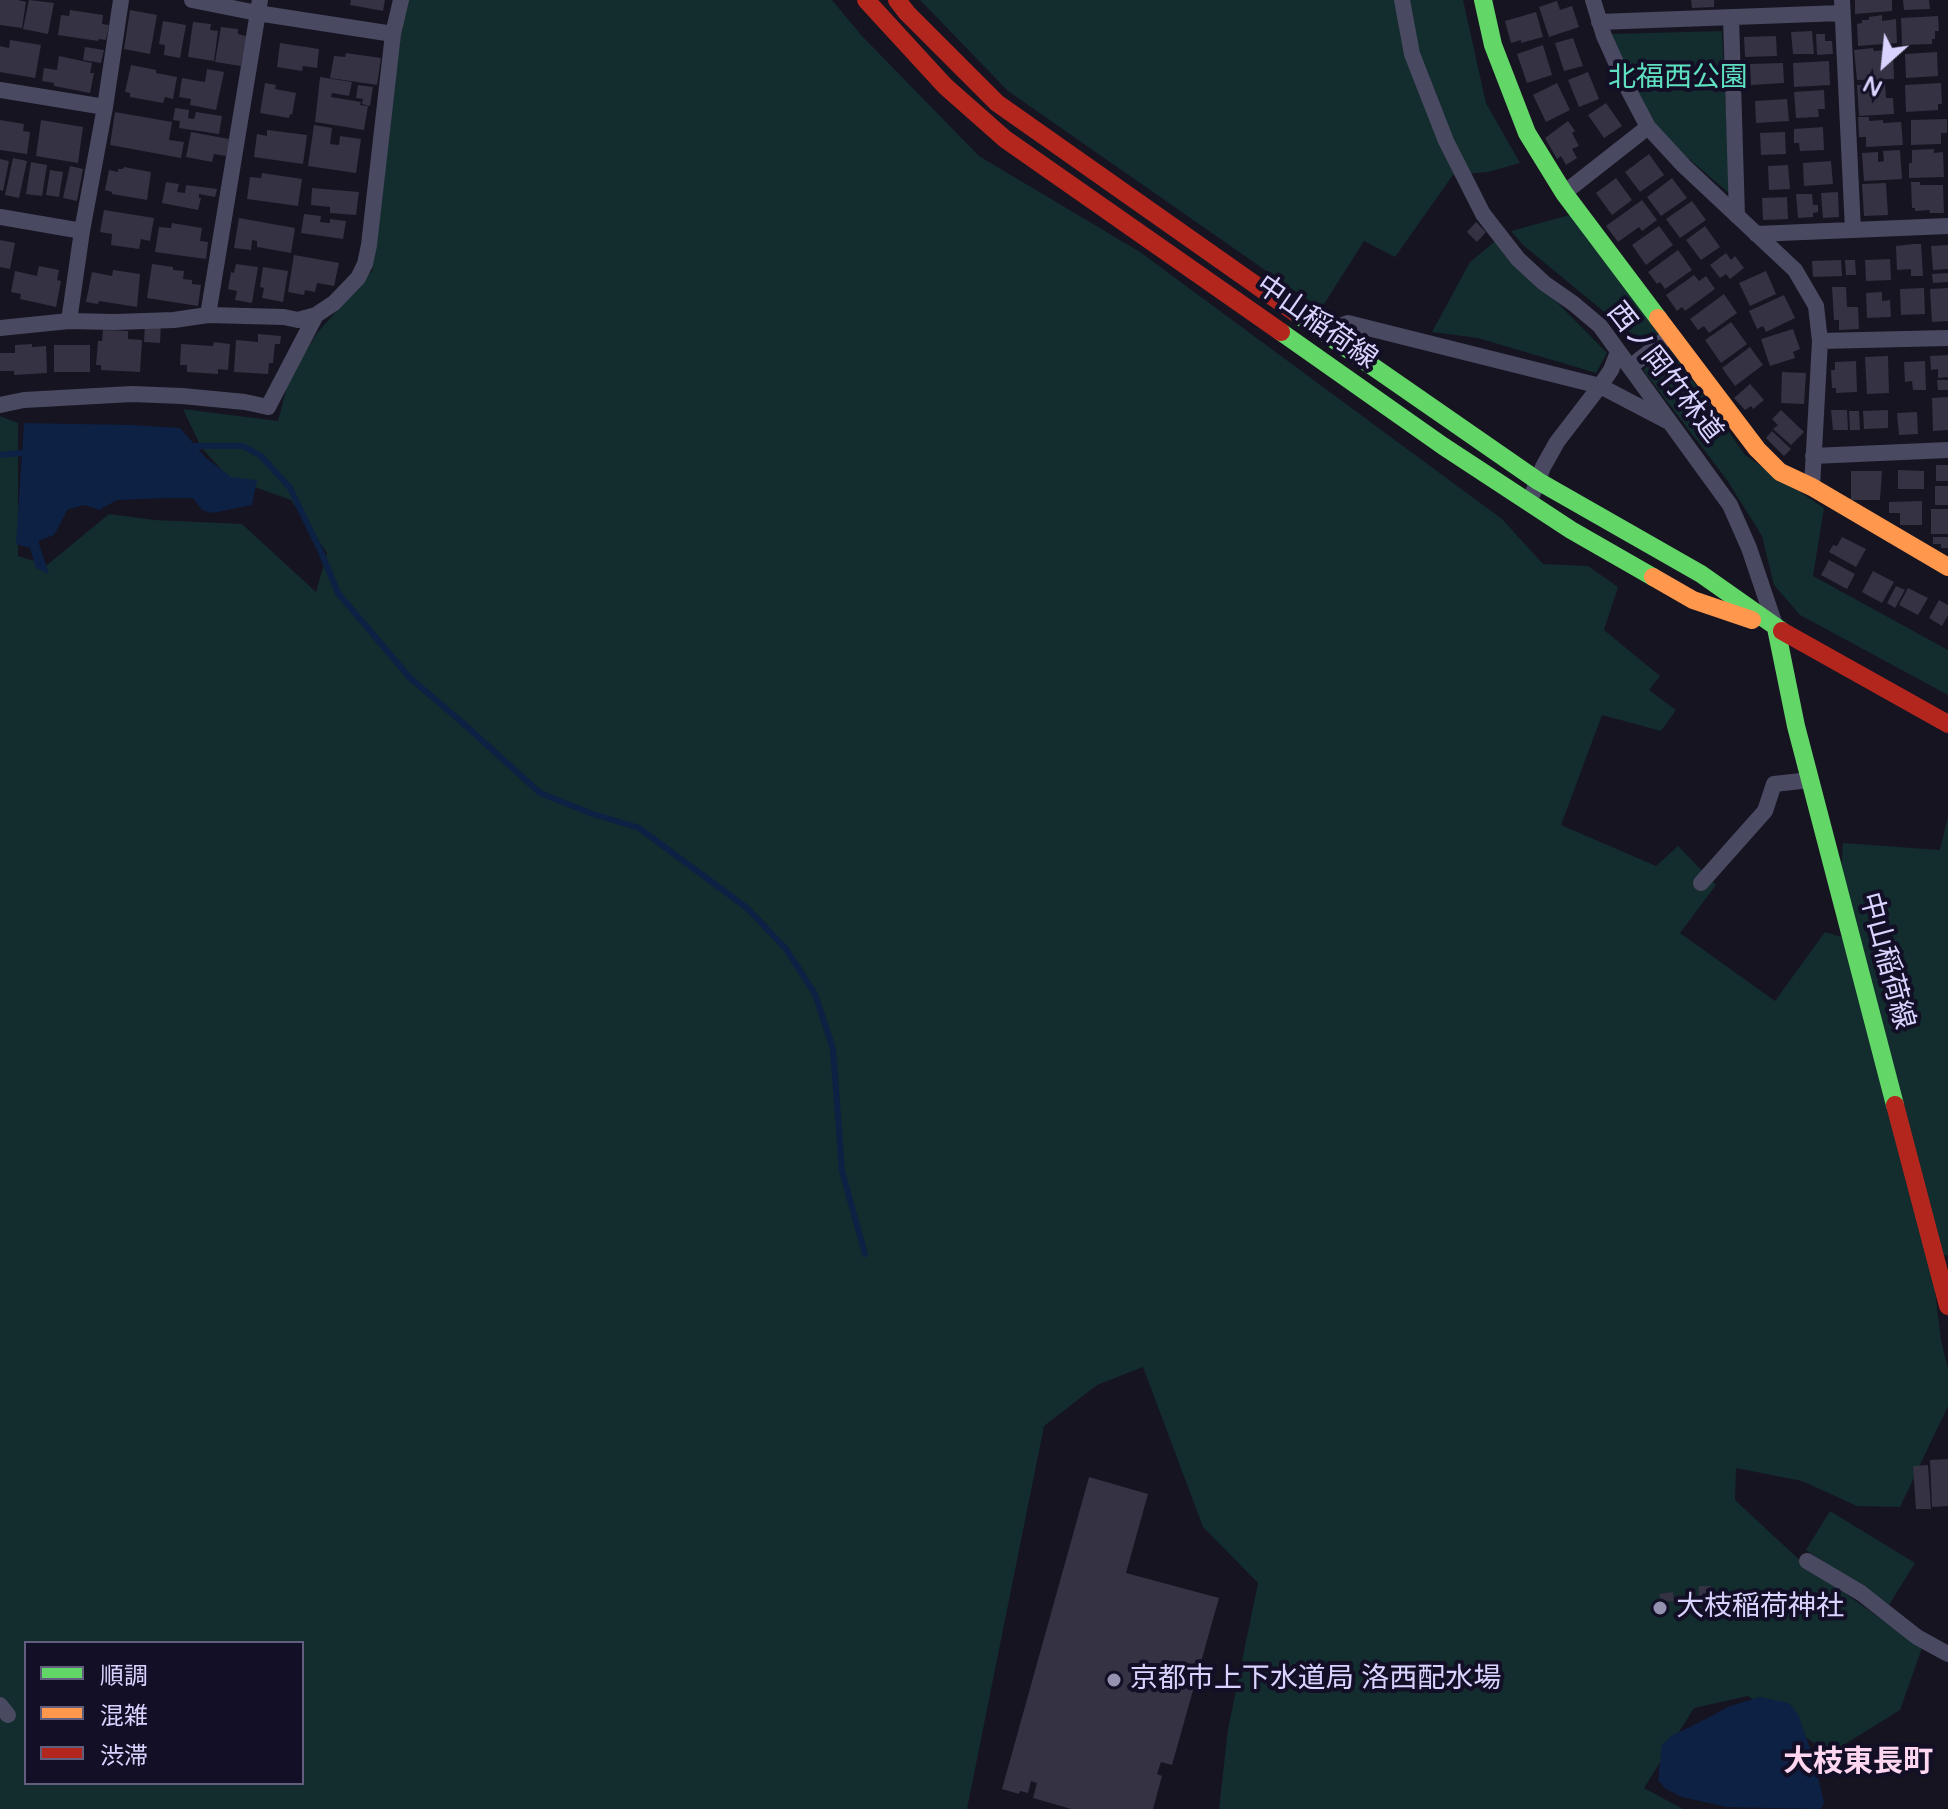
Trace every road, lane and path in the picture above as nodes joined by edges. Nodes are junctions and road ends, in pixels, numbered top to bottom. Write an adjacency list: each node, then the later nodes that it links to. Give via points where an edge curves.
1 (121, 0): 15 (street)
2 (192, 0): 9 (street)
3 (401, 0): 13 (street)
4 (866, 0): 41 (main road, 中山稲荷線, via 945,86 1005,139)
5 (897, 0): 28 (main road, 中山稲荷線, via 997,103)
6 (1402, 0): 32 (street, 西ノ岡竹林道, via 1412,54 1446,141 1483,214 1527,267 1600,326)
7 (1483, 0): 17 (main road, via 1493,45 1527,133)
8 (1593, 0): 12 (street)
9 (258, 6): 13 (street); 24 (street)
10 (1842, 6): 11 (street); 21 (street)
11 (1731, 17): 12 (street); 18 (street)
12 (1599, 22): 16 (street)
13 (393, 34): 25 (street, via 365,264 334,303)
14 (0, 90): 15 (street)
15 (105, 107): 22 (street)
16 (1648, 127): 17 (street); 18 (street)
17 (1564, 193): 29 (main road)
18 (1737, 216): 23 (street)
19 (0, 217): 22 (street)
20 (1948, 226): 21 (street)
21 (1853, 230): 23 (street)
22 (82, 231): 26 (street)
23 (1756, 234): 31 (street, via 1795,270 1816,306)
24 (208, 315): 25 (street, via 298,320); 26 (street)
25 (316, 315): 35 (street, via 268,407 132,394)
26 (69, 321): 27 (street)
27 (0, 328)
28 (1323, 333): 34 (street, via 1348,323); 39 (main road, 中山稲荷線)
29 (1671, 335): 33 (street); 40 (main road, via 1757,449 1780,472)
30 (1948, 338): 31 (street)
31 (1820, 341): 38 (street)
32 (1618, 352): 33 (street, 西ノ岡竹林道); 34 (street)
33 (1630, 367): 36 (street, 西ノ岡竹林道)
34 (1600, 386): 36 (street); 39 (street, via 1557,442)
35 (0, 405)
36 (1672, 424): 43 (street, 西ノ岡竹林道, via 1730,505)
37 (1948, 450): 38 (street)
38 (1813, 456): 40 (street)
39 (1538, 481): 41 (street); 43 (main road, 中山稲荷線, via 1701,574)
40 (1812, 487): 42 (main road)
41 (1529, 503): 43 (main road, 中山稲荷線, via 1693,600)
42 (1948, 567)
43 (1776, 628): 44 (main road); 45 (main road, 中山稲荷線)
44 (1948, 724)
45 (1810, 780): 46 (street, via 1774,784 1765,811); 47 (main road, 中山稲荷線)
46 (1701, 883)
47 (1948, 1306)
48 (1807, 1561): 49 (street)
49 (1948, 1654)

